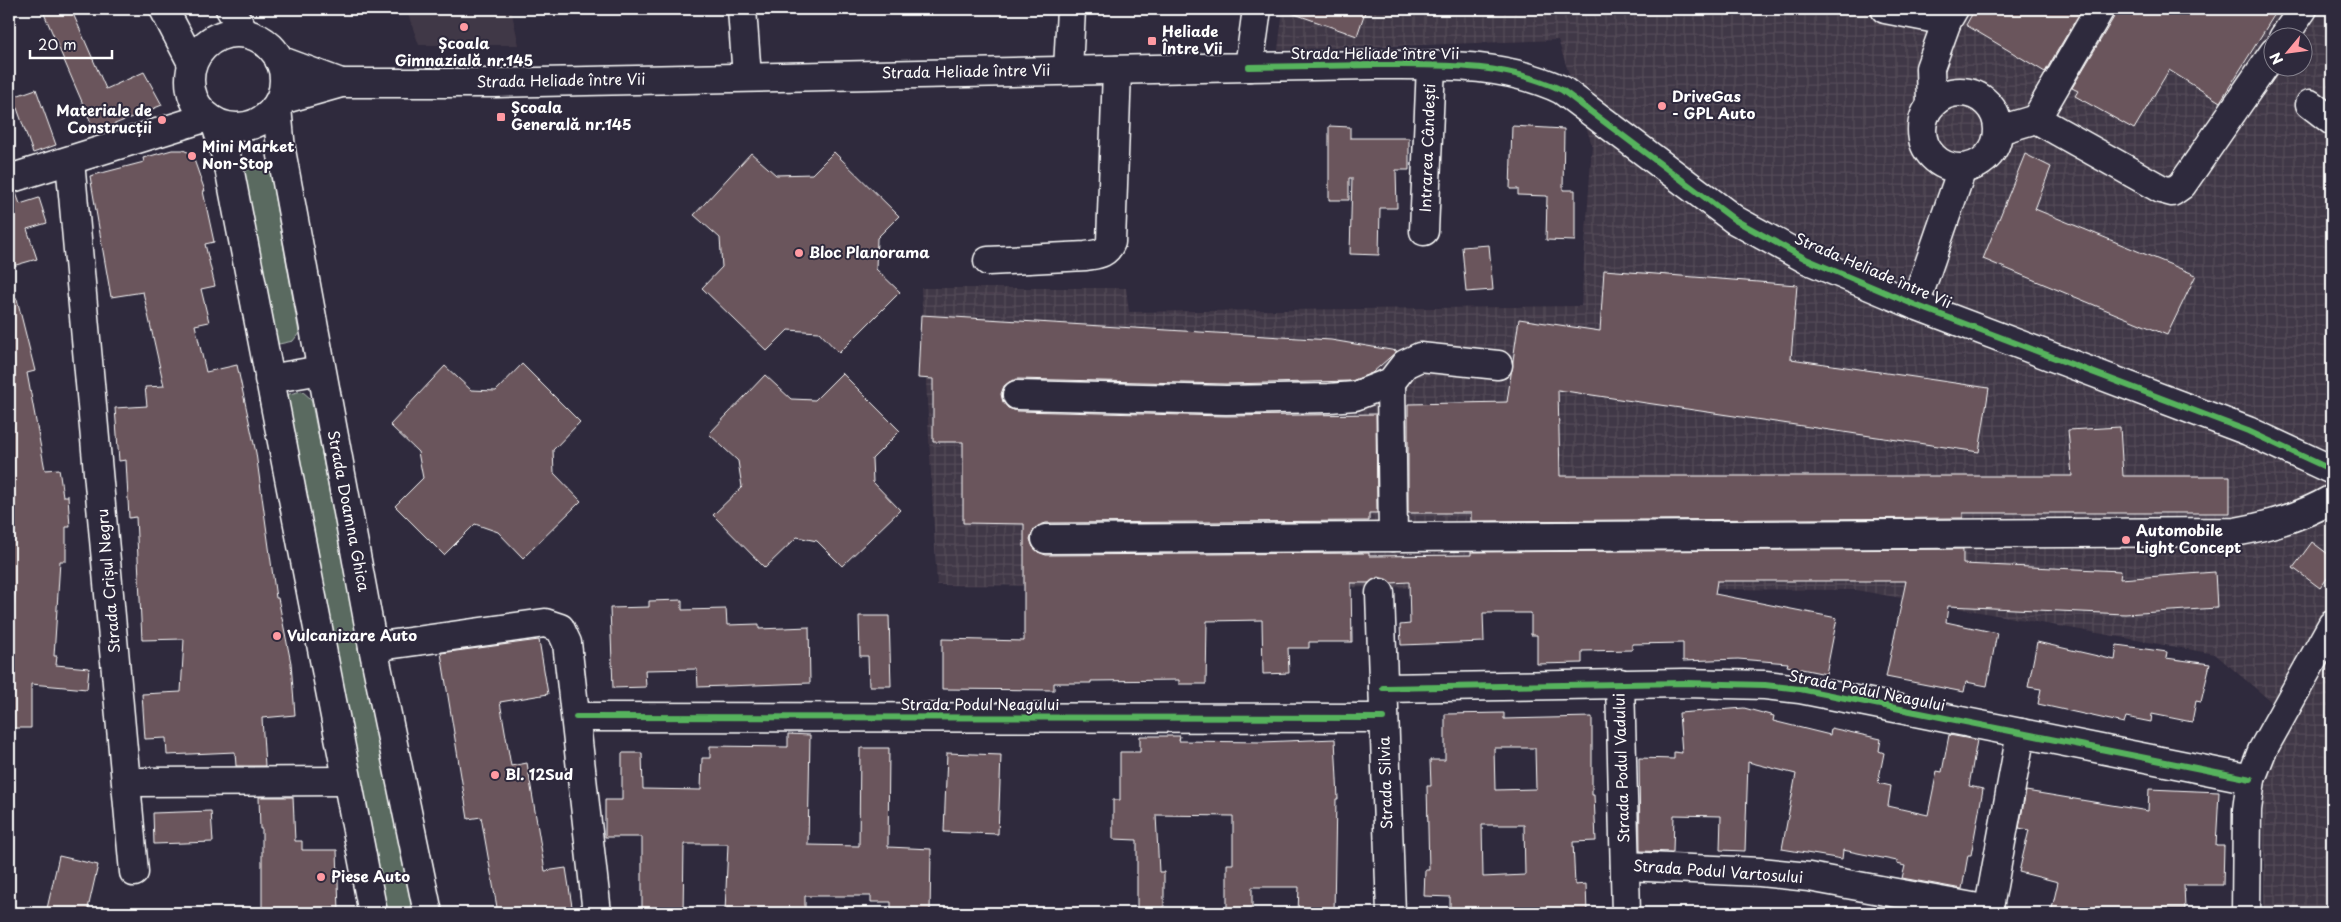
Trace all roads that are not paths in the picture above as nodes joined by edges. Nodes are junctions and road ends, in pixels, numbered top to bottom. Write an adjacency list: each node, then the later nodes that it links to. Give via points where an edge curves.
1 (148, 9): 10 (street)
2 (230, 9): 12 (street)
3 (742, 9): 20 (street)
4 (1071, 9): 18 (street)
5 (1257, 9): 17 (street)
6 (1885, 9): 9 (street)
7 (2100, 9): 25 (street)
8 (2303, 9): 11 (street)
9 (1950, 15): 22 (street, via 1930,68)
10 (168, 17): 14 (street)
11 (2290, 28)
12 (244, 32): 13 (street, Strada Doamna Ghica, via 266,42); 14 (street, via 228,32 212,38)
13 (279, 60): 21 (street, Strada Heliade între Vii); 23 (street, Strada Doamna Ghica, via 284,88)
14 (192, 63): 26 (street, via 189,80 193,97 201,111)
15 (1431, 65): 17 (street, Strada Heliade între Vii); 32 (street, Intrarea Cândești); 34 (street, Strada Heliade între Vii, via 1508,71 1537,78 1562,90 1735,220 1806,259)
16 (2264, 66): 25 (street, via 2182,185 2172,192 2161,189)
17 (1249, 67): 19 (street, Strada Heliade între Vii)
18 (1068, 70): 19 (street, Strada Heliade între Vii); 20 (street, Strada Heliade între Vii)
19 (1117, 70): 33 (street, via 1111,242 1108,250 1086,256)
20 (747, 77): 21 (street, Strada Heliade între Vii)
21 (341, 83): 23 (street, Strada Heliade între Vii)
22 (1931, 103): 28 (street, via 1944,94 1959,91 1974,94 1987,102 1996,115); 30 (street, via 1923,116 1924,146 1934,159 1947,166)
23 (279, 104): 26 (street, via 265,119 248,126 231,127); 36 (street, Strada Doamna Ghica, via 280,150)
24 (2310, 104): 27 (street)
25 (2036, 119): 28 (street)
26 (212, 120): 29 (street); 37 (street, via 228,162)
27 (2332, 121)
28 (1999, 130): 30 (street, via 1996,145 1988,156 1977,164)
29 (70, 161): 31 (street); 54 (street, Strada Crișul Negru)
30 (1962, 168): 34 (street)
31 (9, 179)
32 (1424, 231)
33 (988, 261)
34 (1915, 306): 40 (street, Strada Heliade între Vii, via 2248,431)
35 (1498, 366): 38 (street, via 1420,357 1404,364)
36 (321, 370): 37 (street); 46 (street, Strada Doamna Ghica)
37 (269, 379): 53 (street)
38 (1391, 382): 39 (street, via 1355,396 1329,398 1226,400); 42 (street)
39 (1016, 395)
40 (2332, 470)
41 (2332, 500): 42 (street, via 2274,525 2235,532)
42 (1393, 537): 43 (street)
43 (1046, 539)
44 (1380, 593): 48 (street, Strada Silvia)
45 (2332, 625): 52 (street, via 2262,751)
46 (373, 647): 49 (street, via 545,623 553,625 560,628 567,643); 59 (street, Strada Doamna Ghica)
47 (1620, 684): 48 (street, Strada Podul Neagului); 51 (street, Strada Podul Neagului, via 1732,684 1800,689); 55 (street, Strada Podul Vadului)
48 (1383, 688): 50 (street, Strada Silvia)
49 (576, 717): 50 (street, Strada Podul Neagului); 60 (street)
50 (1384, 718): 61 (street, Strada Silvia)
51 (2021, 733): 52 (street, Strada Podul Neagului); 57 (street)
52 (2252, 779): 63 (street, via 2247,827)
53 (347, 781): 54 (street); 58 (street)
54 (128, 782): 56 (street, Strada Crișul Negru)
55 (1625, 866): 57 (street, Strada Podul Vartosului, via 1809,877); 62 (street, Strada Podul Vadului)
56 (134, 872)
57 (1989, 912)
58 (373, 913)
59 (428, 913)
60 (597, 913)
61 (1391, 913)
62 (1626, 913)
63 (2246, 913)

